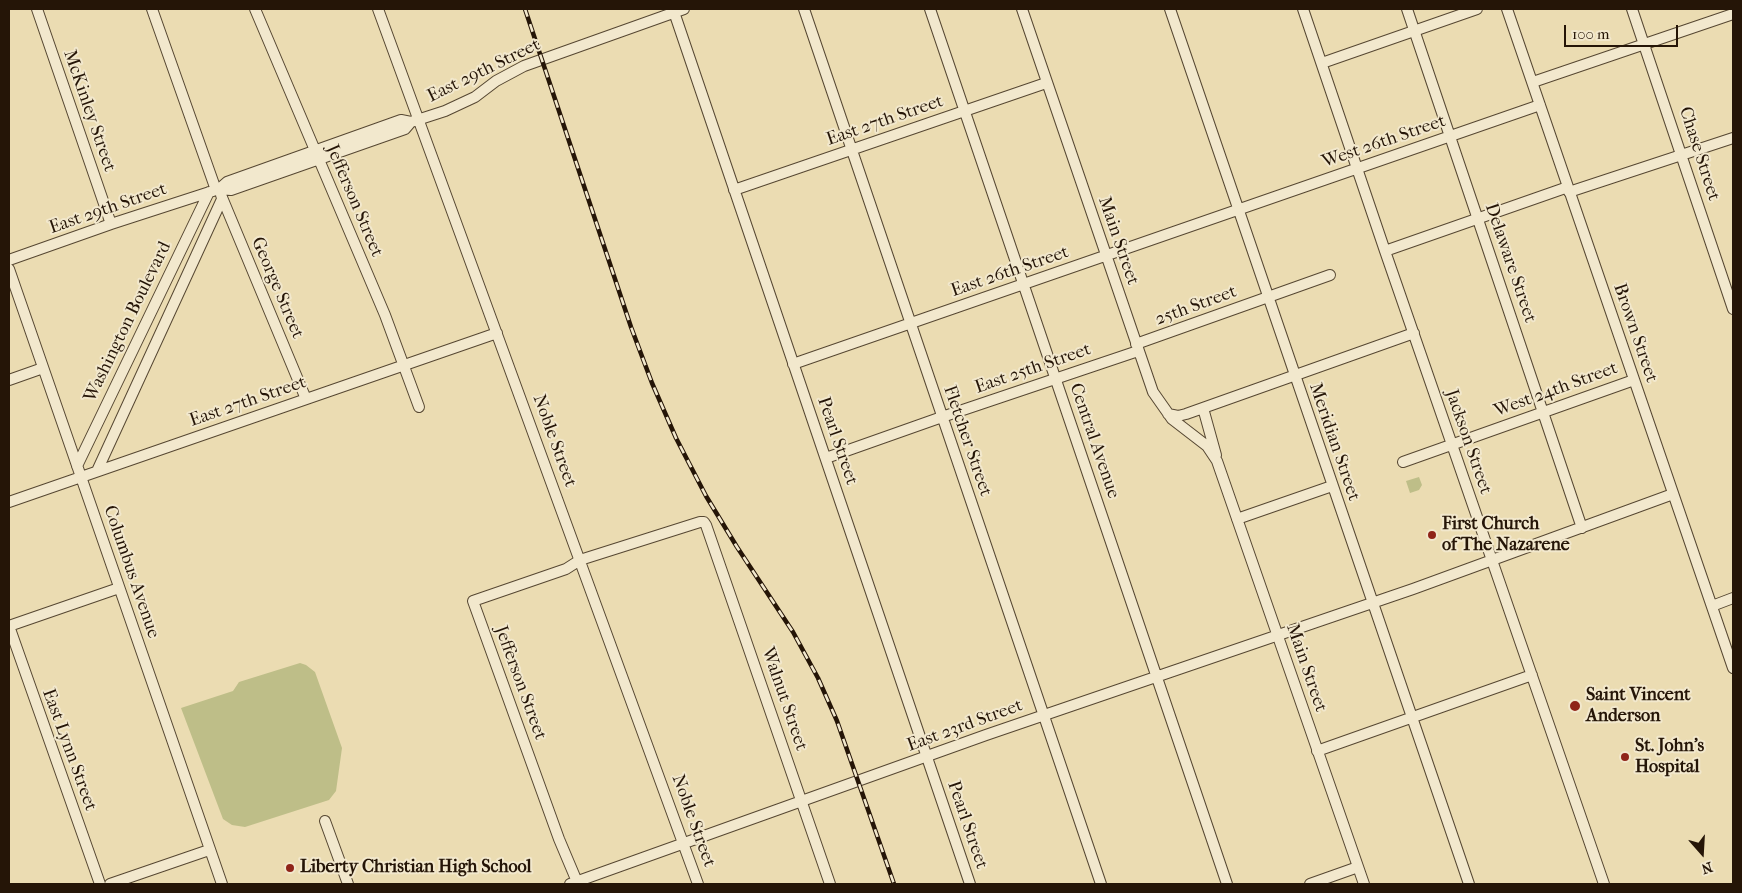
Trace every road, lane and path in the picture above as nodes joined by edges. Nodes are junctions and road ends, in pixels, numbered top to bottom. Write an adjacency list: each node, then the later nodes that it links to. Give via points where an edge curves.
1 (37, 9): 35 (street, McKinley Street)
2 (152, 9): 32 (street, George Street)
3 (255, 9): 27 (street, Jefferson Street)
4 (378, 9): 23 (street, Noble Street)
5 (804, 9): 26 (street, Fletcher Street)
6 (930, 9): 22 (street, Central Avenue)
7 (1022, 9): 19 (street, Main Street)
8 (1170, 9): 33 (street, Meridian Street)
9 (1303, 9): 18 (street, Jackson Street)
10 (1407, 9): 16 (street, Delaware Street)
11 (1476, 9): 16 (street)
12 (1507, 9): 20 (street, Brown Street)
13 (1632, 9): 17 (street, Chase Street)
14 (677, 10): 23 (street, East 29th Street, via 524,66 475,97); 30 (street, Pearl Street)
15 (1733, 14): 17 (street)
16 (1414, 31): 18 (street); 24 (street, Delaware Street)
17 (1644, 44): 20 (street); 28 (street, Chase Street)
18 (1322, 63): 29 (street, Jackson Street)
19 (1046, 82): 22 (street, East 27th Street); 37 (street, Main Street)
20 (1533, 82): 21 (street, Brown Street)
21 (1540, 105): 24 (street, West 26th Street); 31 (street, Brown Street)
22 (965, 110): 26 (street, East 27th Street); 41 (street, Central Avenue)
23 (415, 121): 27 (street, East 29th Street, via 405,129); 45 (street, Noble Street)
24 (1450, 136): 29 (street, West 26th Street); 34 (street, Delaware Street)
25 (1733, 138): 28 (street)
26 (851, 150): 30 (street, East 27th Street); 44 (street, Fletcher Street)
27 (317, 155): 32 (street, East 29th Street, via 227,182); 49 (street, Jefferson Street)
28 (1682, 155): 31 (street); 43 (street, Chase Street)
29 (1357, 168): 33 (street, West 26th Street); 36 (street, Jackson Street)
30 (734, 190): 48 (street, Pearl Street)
31 (1569, 190): 34 (street); 54 (street, Brown Street)
32 (216, 193): 35 (street, East 29th Street); 55 (street, George Street); 65 (street, Washington Boulevard); 66 (street, Washington Boulevard)
33 (1238, 210): 37 (street, East 26th Street); 42 (street, Meridian Street)
34 (1478, 219): 36 (street); 58 (street, Delaware Street)
35 (111, 224): 38 (street, East 29th Street)
36 (1385, 252): 46 (street, Jackson Street)
37 (1106, 256): 41 (street, East 26th Street); 47 (street, Main Street)
38 (9, 260)
39 (9, 270): 50 (street, Columbus Avenue)
40 (1330, 275): 42 (street, 25th Street)
41 (1024, 284): 44 (street, East 26th Street); 52 (street, Central Avenue)
42 (1267, 298): 47 (street, 25th Street); 51 (street, Meridian Street)
43 (1733, 309)
44 (910, 324): 48 (street, East 26th Street); 60 (street, Fletcher Street)
45 (497, 332): 49 (street, East 27th Street); 73 (street, Noble Street)
46 (1414, 333): 51 (street); 61 (street, Jackson Street)
47 (1137, 348): 52 (street, East 25th Street); 59 (street, Main Street, via 1153,392)
48 (793, 364): 62 (street, Pearl Street)
49 (404, 365): 55 (street, East 27th Street); 56 (street, Jefferson Street)
50 (43, 368): 53 (street); 65 (street, Columbus Avenue)
51 (1294, 376): 57 (street); 68 (street, Meridian Street)
52 (1056, 379): 60 (street, East 25th Street); 82 (street, Central Avenue)
53 (9, 380)
54 (1634, 380): 58 (street, West 24th Street); 69 (street, Brown Street)
55 (306, 399): 66 (street, East 27th Street)
56 (419, 407)
57 (1203, 408): 59 (street, via 1182,415); 63 (street, Main Street)
58 (1543, 412): 61 (street, West 24th Street); 72 (street, Delaware Street)
59 (1168, 414): 63 (street, Main Street, via 1207,446)
60 (942, 417): 62 (street, East 25th Street); 84 (street, Fletcher Street)
61 (1452, 444): 64 (street, West 24th Street); 74 (street, Jackson Street)
62 (826, 458): 87 (street, Pearl Street)
63 (1217, 461): 71 (street, Main Street)
64 (1403, 462)
65 (77, 466): 67 (street, Columbus Avenue)
66 (97, 471): 67 (street, East 27th Street)
67 (81, 477): 70 (street, East 27th Street); 75 (street, Columbus Avenue)
68 (1332, 486): 71 (street); 77 (street, Meridian Street)
69 (1673, 494): 72 (street, East 23rd Street); 78 (street, Brown Street)
70 (9, 502)
71 (1237, 520): 80 (street, Main Street)
72 (1582, 528): 74 (street, East 23rd Street)
73 (580, 560): 88 (street, Walnut Street, via 704,522); 90 (street, Noble Street); 93 (street, Jefferson Street, via 566,569 473,601)
74 (1491, 560): 77 (street, East 23rd Street); 83 (street, Jackson Street)
75 (119, 588): 79 (street); 91 (street, Columbus Avenue)
76 (1733, 598): 78 (street)
77 (1372, 603): 80 (street, East 23rd Street); 85 (street, Meridian Street)
78 (1712, 606): 81 (street, Brown Street)
79 (9, 626): 94 (street, East Lynn Street)
80 (1277, 636): 82 (street, East 23rd Street); 86 (street, Main Street)
81 (1733, 668)
82 (1157, 676): 84 (street, East 23rd Street); 102 (street, Central Avenue)
83 (1532, 676): 85 (street); 106 (street, Jackson Street)
84 (1043, 715): 87 (street, East 23rd Street); 101 (street, Fletcher Street)
85 (1412, 718): 86 (street); 105 (street, Meridian Street)
86 (1317, 751): 92 (street, Main Street)
87 (927, 756): 88 (street, East 23rd Street); 100 (street, Pearl Street)
88 (802, 802): 90 (street, East 23rd Street); 99 (street, Walnut Street)
89 (325, 821): 97 (street)
90 (684, 843): 93 (street, East 23rd Street); 98 (street, Noble Street)
91 (209, 850): 95 (street); 96 (street, Columbus Avenue)
92 (1358, 867): 103 (street); 104 (street, Main Street)
93 (575, 883)
94 (100, 884)
95 (110, 884)
96 (222, 884)
97 (348, 884)
98 (698, 884)
99 (830, 884)
100 (970, 884)
101 (1101, 884)
102 (1227, 884)
103 (1310, 884)
104 (1364, 884)
105 (1469, 884)
106 (1604, 884)

